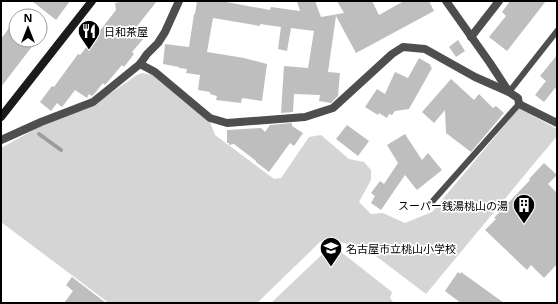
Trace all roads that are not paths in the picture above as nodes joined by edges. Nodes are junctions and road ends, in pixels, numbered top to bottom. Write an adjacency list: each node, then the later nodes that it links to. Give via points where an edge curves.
1 (92, 1): 10 (street)
2 (179, 1): 7 (street, via 165,32)
3 (446, 1): 6 (street)
4 (499, 1): 6 (street)
5 (557, 31): 8 (lane)
6 (471, 37): 8 (street)
7 (140, 64): 8 (street, via 154,72 210,118 227,123 305,117 333,108 403,47 425,49 475,77); 12 (street, via 93,102)
8 (509, 92): 9 (street, via 518,98)
9 (519, 104): 11 (street); 13 (lane)
10 (2, 114)
11 (557, 123)
12 (1, 140)
13 (431, 203)

